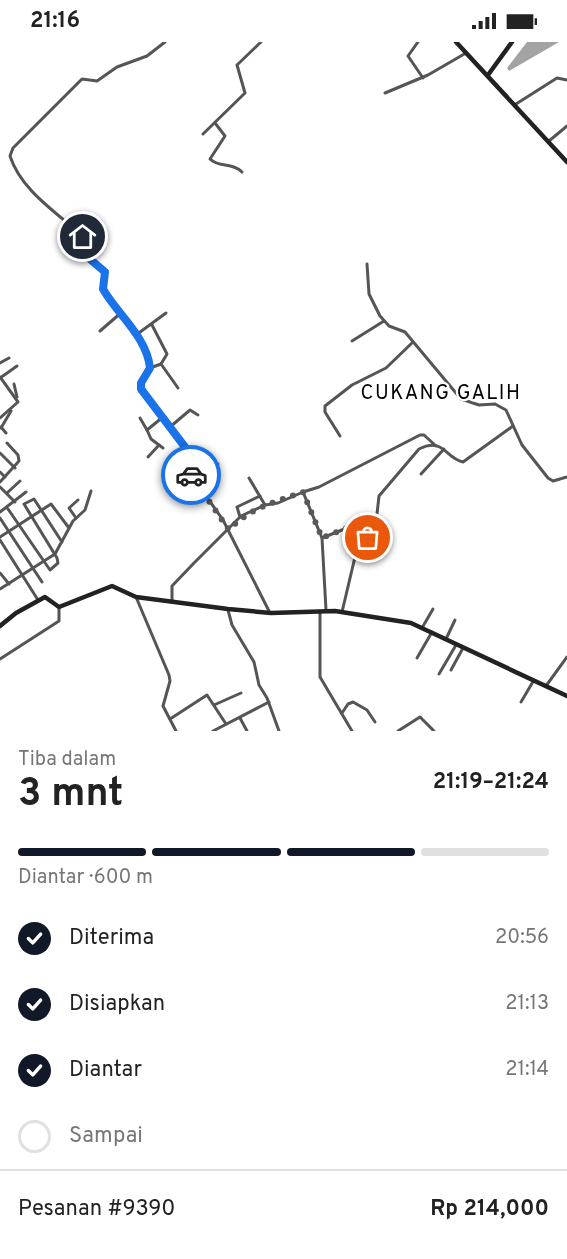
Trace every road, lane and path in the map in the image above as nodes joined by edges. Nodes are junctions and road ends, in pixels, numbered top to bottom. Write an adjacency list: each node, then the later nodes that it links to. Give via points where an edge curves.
1 (165, 42): 19 (street, via 147,56 117,67 97,81 82,79 10,153 19,176 34,193 86,239 84,254 102,268 103,289)
2 (261, 42): 12 (street, via 237,65 245,93)
3 (418, 42): 8 (street, via 408,56)
4 (458, 43): 6 (street)
5 (509, 43): 7 (street)
6 (466, 53): 7 (street); 8 (street)
7 (488, 75): 11 (street)
8 (423, 78): 10 (street)
9 (566, 79): 11 (street, via 557,78)
10 (385, 93)
11 (516, 104): 15 (street)
12 (215, 123): 14 (street); 17 (street, via 225,136 210,159 216,164 234,165)
13 (567, 126): 15 (street)
14 (203, 134)
15 (549, 141): 16 (street)
16 (567, 162)
17 (242, 172)
18 (367, 264): 21 (street, via 370,299)
19 (122, 312): 23 (street); 24 (street)
20 (166, 314): 22 (street)
21 (384, 321): 25 (street); 26 (street, via 404,331)
22 (152, 325): 24 (street); 29 (street, via 167,354)
23 (100, 331)
24 (136, 335): 31 (street)
25 (352, 341)
26 (413, 342): 41 (street, via 461,399 500,406); 46 (street, via 386,368 324,406)
27 (9, 358): 28 (street)
28 (0, 363)
29 (161, 364): 31 (street); 34 (street)
30 (17, 366): 32 (street)
31 (150, 368): 38 (street, via 141,386)
32 (0, 377): 33 (street)
33 (8, 388): 35 (street); 35 (street, via 15,383)
34 (178, 388)
35 (17, 400): 36 (street)
36 (12, 408): 39 (street); 42 (street)
37 (198, 415): 43 (street, via 190,410)
38 (163, 417): 43 (street); 44 (street)
39 (0, 418)
40 (140, 418): 44 (street)
41 (514, 426): 49 (street, via 463,462); 57 (street, via 522,445 548,478 553,481)
42 (1, 427): 45 (street)
43 (170, 427): 60 (street, via 190,455 191,473)
44 (147, 430): 51 (street, via 149,437 161,446)
45 (6, 433)
46 (340, 436)
47 (7, 443): 53 (street, via 18,455)
48 (436, 446): 49 (street); 64 (street, via 420,435); 82 (street, via 419,449 379,496)
49 (444, 449): 55 (street)
50 (0, 453): 53 (street)
51 (148, 457)
52 (218, 464): 60 (street, via 208,478)
53 (15, 468): 56 (street)
54 (0, 472): 56 (street)
55 (421, 474)
56 (5, 477): 61 (street)
57 (567, 477)
58 (249, 478): 66 (street)
59 (20, 481): 65 (street)
60 (197, 484): 80 (street)
61 (0, 485): 65 (street)
62 (91, 491): 77 (street, via 85,510)
63 (26, 492): 68 (street)
64 (303, 492): 70 (street); 83 (street)
65 (7, 493): 68 (street)
66 (260, 496): 70 (street); 75 (street, via 237,507)
67 (78, 500): 77 (street, via 69,508)
68 (15, 502): 71 (street)
69 (0, 505): 71 (street)
70 (265, 505): 75 (street)
71 (6, 509): 73 (street); 78 (street)
72 (41, 510): 74 (street); 74 (street, via 34,499 24,504); 79 (street, via 51,504); 85 (street)
73 (0, 512)
74 (31, 517): 78 (street); 86 (street)
75 (240, 517): 80 (street)
76 (0, 518): 81 (street)
77 (75, 518): 79 (street)
78 (20, 524): 81 (street); 87 (street)
79 (69, 529): 85 (street)
80 (229, 530): 96 (street, via 172,586); 102 (street)
81 (10, 531): 84 (street); 88 (street)
82 (369, 534): 83 (street, via 347,528); 101 (street, via 354,557)
83 (322, 538): 100 (street)
84 (0, 539): 90 (street)
85 (62, 542): 86 (street)
86 (55, 554): 87 (street); 87 (street, via 57,563 51,570)
87 (43, 561): 88 (street)
88 (33, 568): 90 (street); 91 (street)
89 (0, 573): 92 (street)
90 (22, 575): 92 (street); 95 (street)
91 (42, 582)
92 (9, 584): 93 (street)
93 (0, 589)
94 (136, 597): 96 (street); 97 (street, via 112,586); 124 (street, via 169,675 163,702)
95 (39, 601): 97 (street, via 48,598); 104 (street)
96 (172, 601): 98 (street)
97 (59, 607): 112 (street, via 59,621)
98 (228, 609): 102 (street); 119 (street)
99 (433, 609): 105 (street)
100 (323, 611): 101 (street); 102 (street); 122 (street, via 320,677)
101 (342, 612): 105 (street, via 389,618)
102 (271, 614)
103 (455, 620): 107 (street)
104 (0, 626)
105 (423, 628): 106 (street)
106 (432, 632): 107 (street); 111 (street)
107 (446, 639): 108 (street)
108 (456, 645): 109 (street); 114 (street)
109 (463, 648): 113 (street); 115 (street)
110 (567, 657): 116 (street)
111 (417, 658)
112 (0, 659)
113 (451, 670)
114 (439, 674)
115 (534, 680): 116 (street); 120 (street)
116 (546, 686): 118 (street)
117 (241, 693): 121 (street)
118 (567, 696)
119 (269, 702): 123 (street); 130 (street)
120 (521, 702)
121 (214, 705): 124 (street, via 207,695); 126 (street)
122 (342, 713): 125 (street, via 353,702 367,710); 131 (street)
123 (240, 718): 126 (street); 129 (street)
124 (170, 719): 127 (street)
125 (375, 722)
126 (226, 724): 128 (street)
127 (176, 731)
128 (213, 731)
129 (247, 731)
130 (279, 731)
131 (352, 731)
132 (398, 731): 133 (street, via 420,717)
133 (434, 731)

